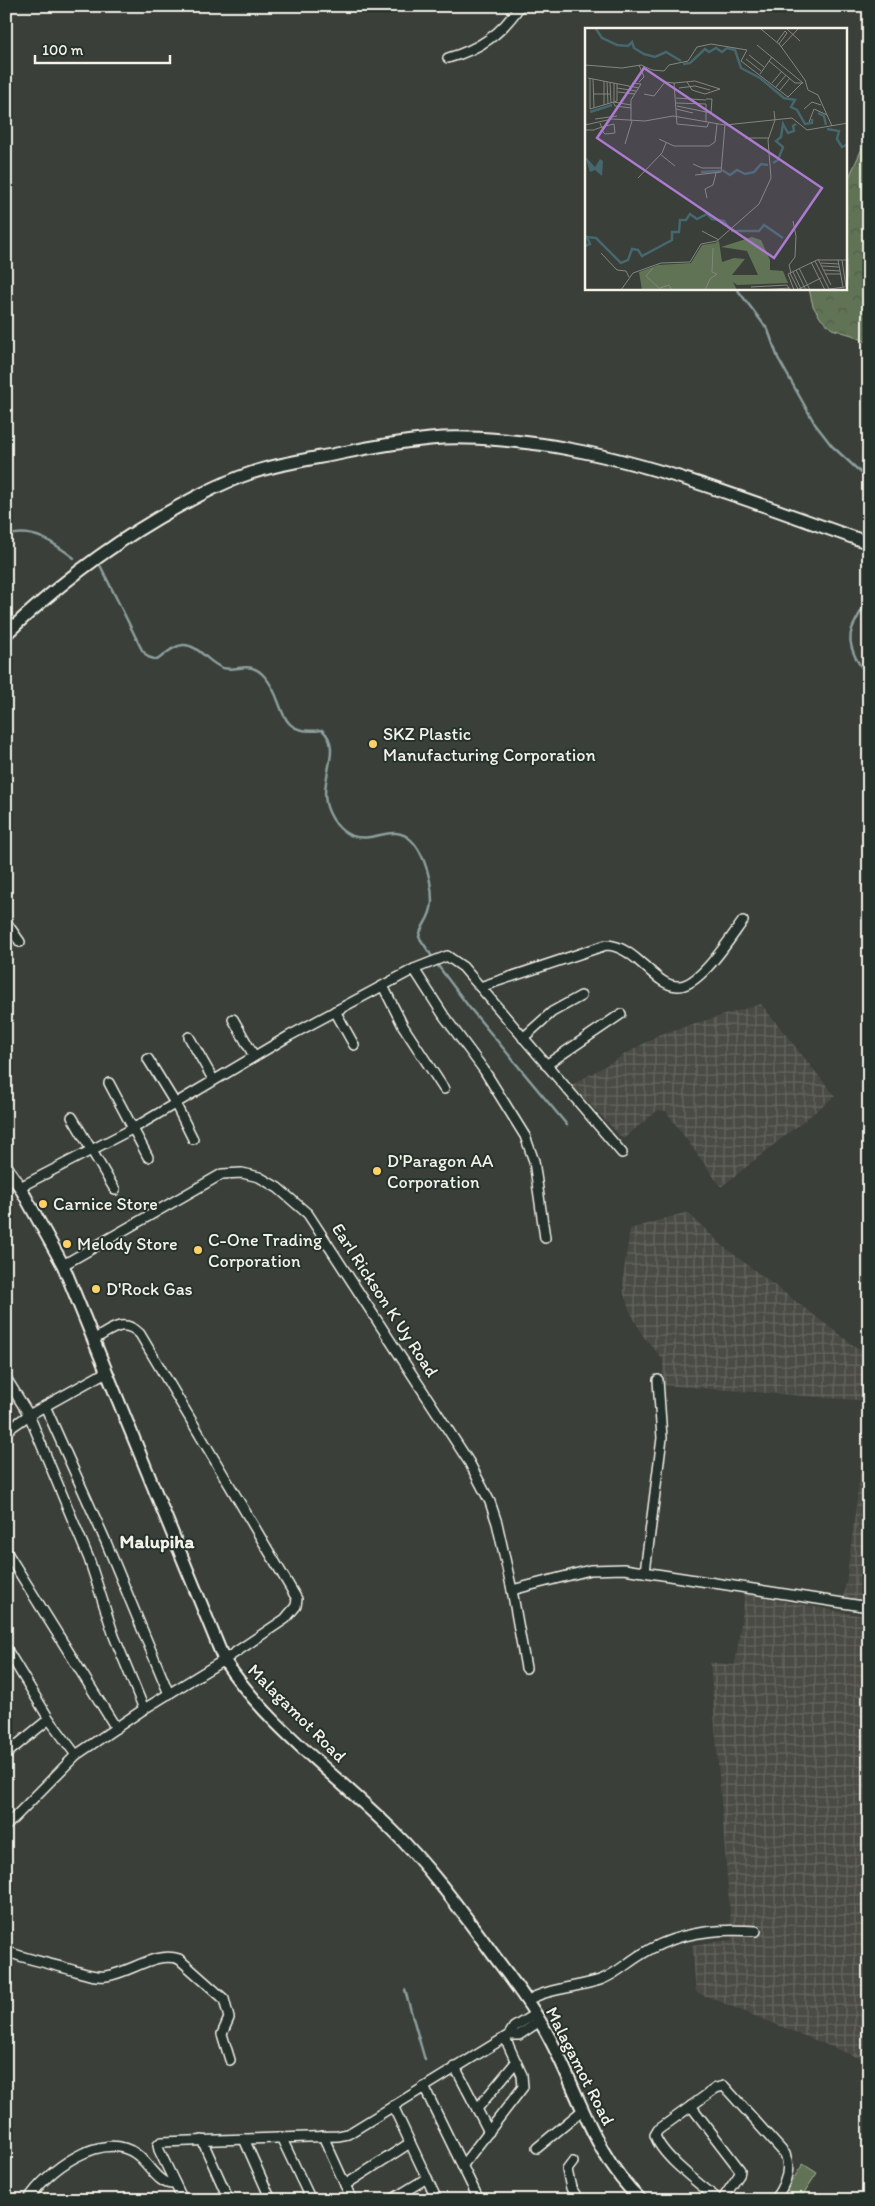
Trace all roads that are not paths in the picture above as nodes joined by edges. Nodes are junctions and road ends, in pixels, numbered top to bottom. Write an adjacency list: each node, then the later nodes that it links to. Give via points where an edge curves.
1 (520, 6): 2 (street, via 507,24 489,40 467,53)
2 (448, 58)
3 (869, 543): 4 (street, via 629,462 572,449 432,438 275,466 211,489 94,558)
4 (6, 634)
5 (743, 921): 10 (street, via 703,972 686,985 662,981 622,949 606,945)
6 (6, 922): 7 (street)
7 (20, 942)
8 (414, 969): 9 (street); 10 (street, via 447,956 464,967); 34 (street, via 525,1136 534,1161)
9 (383, 986): 12 (street); 23 (street, via 403,1026)
10 (480, 988): 16 (street)
11 (581, 996): 16 (street, via 552,1012)
12 (335, 1012): 17 (street); 18 (street)
13 (621, 1014): 20 (street)
14 (233, 1019): 18 (street)
15 (190, 1037): 21 (street)
16 (523, 1038): 20 (street)
17 (354, 1044)
18 (254, 1056): 21 (street)
19 (148, 1059): 24 (street)
20 (546, 1065): 29 (street)
21 (213, 1079): 24 (street)
22 (109, 1083): 26 (street)
23 (444, 1089)
24 (175, 1103): 26 (street); 27 (street)
25 (72, 1117): 28 (street)
26 (134, 1128): 28 (street); 30 (street)
27 (193, 1139)
28 (92, 1150): 32 (street); 33 (street)
29 (622, 1152)
30 (148, 1157)
31 (6, 1167): 32 (street, Malagamot Road)
32 (20, 1187): 35 (street, Malagamot Road)
33 (115, 1190)
34 (545, 1238)
35 (63, 1265): 36 (street, Malagamot Road); 45 (street, Earl Rickson K Uy Road, via 222,1174 248,1174 278,1188 317,1225 469,1462 490,1502)
36 (93, 1340): 37 (street, Malagamot Road); 48 (street, via 125,1324 140,1334 297,1598 292,1612 285,1619)
37 (106, 1372): 40 (street); 48 (street, Malagamot Road)
38 (6, 1378): 41 (street)
39 (658, 1380): 44 (street, via 662,1438)
40 (45, 1406): 41 (street); 50 (street)
41 (29, 1415): 42 (street); 51 (street, via 89,1559 114,1636)
42 (6, 1431)
43 (6, 1551): 53 (street)
44 (645, 1572): 45 (street, via 590,1570); 46 (street)
45 (512, 1590): 49 (street, Earl Rickson K Uy Road)
46 (869, 1608)
47 (6, 1648): 52 (street)
48 (224, 1660): 50 (street); 59 (street, Malagamot Road, via 240,1684 271,1717 392,1830 427,1868)
49 (526, 1668)
50 (169, 1694): 51 (street)
51 (144, 1708): 53 (street)
52 (48, 1719): 54 (street); 55 (street)
53 (116, 1728): 55 (street)
54 (6, 1754)
55 (76, 1755): 56 (street)
56 (6, 1826)
57 (756, 1931): 59 (street, via 717,1930 671,1940 601,1979 548,1991)
58 (6, 1951): 62 (street, via 95,1976 121,1973 163,1957 179,1959 224,1999 229,2018 222,2034)
59 (526, 2000): 60 (street, Malagamot Road)
60 (538, 2017): 61 (street, via 514,2027); 69 (street, Malagamot Road)
61 (507, 2036): 63 (street); 64 (street)
62 (230, 2060)
63 (516, 2062): 68 (street); 70 (street, via 523,2087)
64 (455, 2067): 65 (street); 68 (street)
65 (424, 2087): 66 (street); 78 (street)
66 (393, 2106): 71 (street, via 348,2134); 75 (street)
67 (691, 2106): 82 (street, via 722,2086 728,2089 788,2160); 94 (street, via 740,2170); 94 (street, via 655,2134 661,2146 680,2166)
68 (477, 2109): 70 (street)
69 (583, 2110): 76 (street); 93 (street, Malagamot Road, via 612,2165)
70 (489, 2132): 78 (street)
71 (322, 2136): 72 (street); 81 (street)
72 (281, 2137): 73 (street); 87 (street)
73 (244, 2138): 74 (street); 86 (street)
74 (202, 2140): 80 (street, via 163,2141 159,2144); 85 (street)
75 (410, 2143): 79 (street); 81 (street)
76 (537, 2148)
77 (573, 2162): 92 (street, via 566,2170 567,2177)
78 (462, 2166): 91 (street)
79 (427, 2178): 89 (street); 90 (street)
80 (175, 2184): 83 (street, via 164,2182 127,2149 101,2148 90,2150 62,2165); 84 (street)
81 (346, 2185): 88 (street)
82 (779, 2198)
83 (28, 2200)
84 (183, 2200)
85 (229, 2200)
86 (271, 2200)
87 (310, 2200)
88 (352, 2200)
89 (392, 2200)
90 (437, 2200)
91 (479, 2200)
92 (579, 2200)
93 (641, 2200)
94 (721, 2200)

